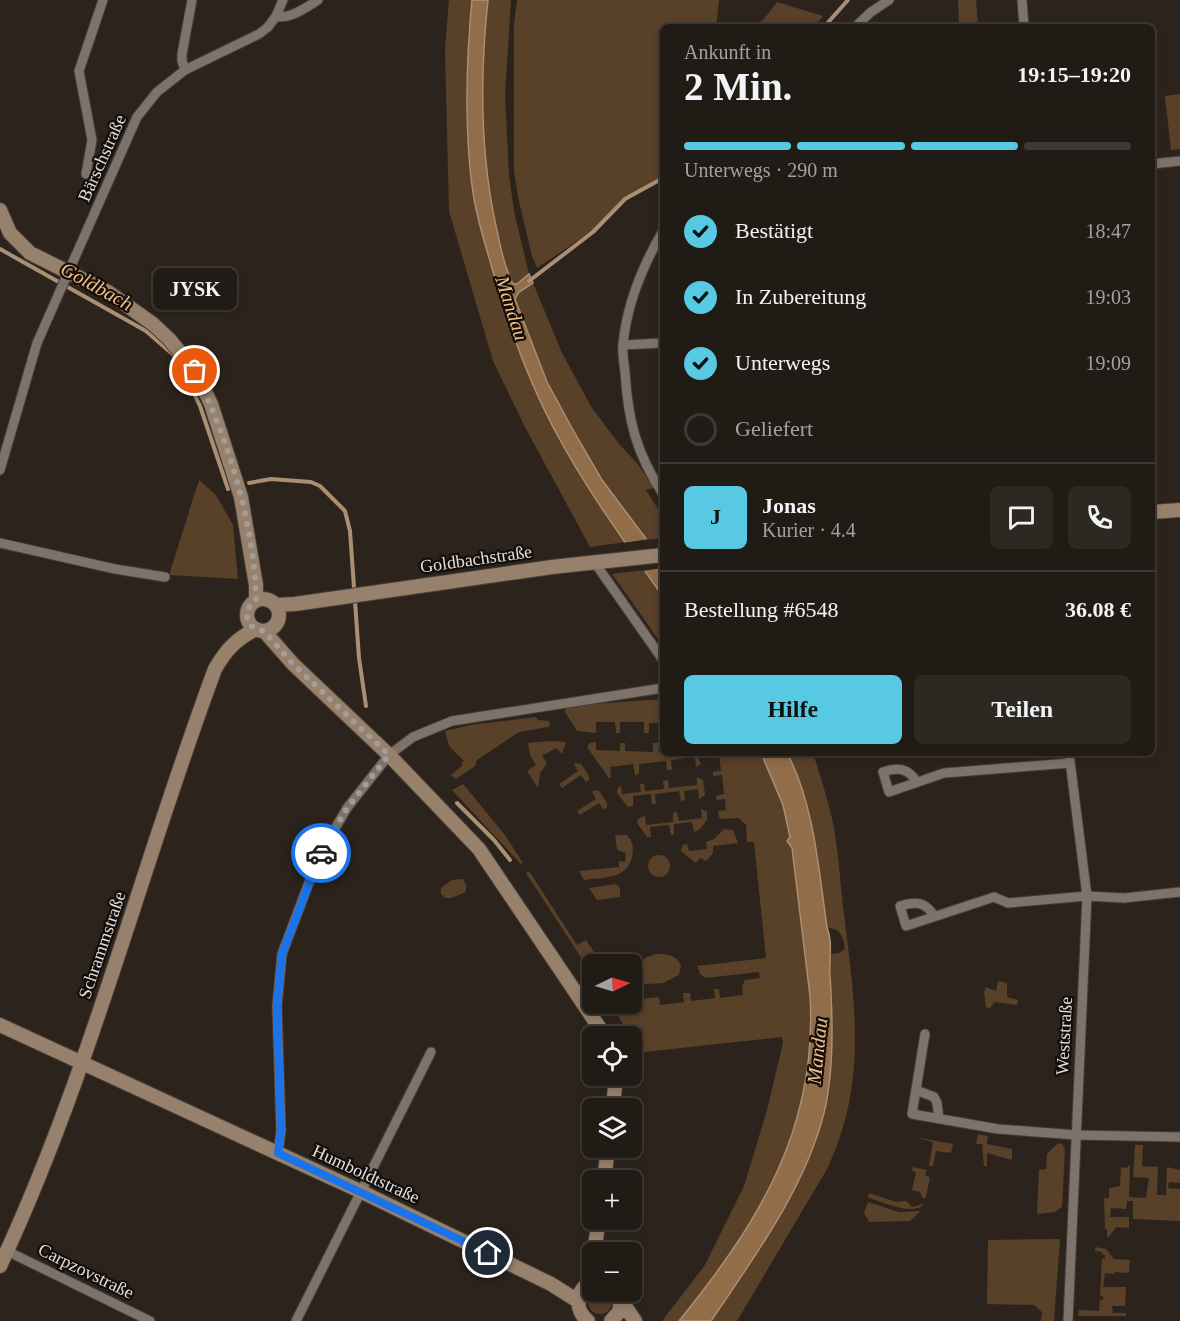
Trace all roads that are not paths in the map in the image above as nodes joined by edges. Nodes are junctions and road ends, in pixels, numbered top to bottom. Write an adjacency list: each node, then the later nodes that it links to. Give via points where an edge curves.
1 (102, 0): 13 (street, Bärschstraße, via 79,71 92,140)
2 (192, 0): 10 (street, via 182,54)
3 (283, 0): 7 (street)
4 (318, 0): 7 (street, Bärschstraße, via 302,10 281,18)
5 (889, 0): 8 (street)
6 (1022, 0): 9 (street)
7 (276, 16): 10 (street, Bärschstraße, via 259,34)
8 (858, 24)
9 (1024, 24)
10 (185, 70): 16 (street, Bärschstraße, via 157,92 137,117)
11 (1180, 161): 12 (street)
12 (1155, 164)
13 (86, 174)
14 (0, 210): 16 (main road, via 10,233 30,253)
15 (660, 237): 18 (street, via 641,273)
16 (67, 276): 19 (street, Bärschstraße, via 37,343); 27 (main road, via 108,292 153,324 195,371 212,404 241,497)
17 (660, 343): 18 (street)
18 (623, 345): 20 (street, via 630,419 646,469)
19 (0, 470)
20 (660, 490)
21 (1180, 510): 22 (main road)
22 (1155, 512)
23 (0, 543): 26 (street)
24 (660, 555): 25 (main road, Goldbachstraße)
25 (600, 562): 29 (main road, Goldbachstraße, via 295,604); 31 (street)
26 (165, 577)
27 (260, 599): 28 (main road, Schrammstraße, via 249,607); 29 (main road, via 271,600)
28 (247, 617): 29 (main road, via 248,622); 30 (main road, Schrammstraße)
29 (270, 621): 30 (main road, Schrammstraße); 33 (main road, via 278,648)
30 (240, 637): 43 (main road, Schrammstraße, via 221,658 209,686)
31 (660, 655)
32 (660, 688): 33 (street, via 452,720 413,737)
33 (389, 755): 40 (main road, via 484,856); 48 (street, via 347,808 319,856 282,954 277,1006 281,1131)
34 (1069, 758): 35 (street, via 944,772); 37 (street, Weststraße)
35 (917, 782)
36 (1180, 892): 37 (street, via 1124,898)
37 (1087, 896): 38 (street, via 1008,903 994,897); 46 (street, Weststraße)
38 (934, 916)
39 (0, 1025): 43 (main road, Humboldtstraße)
40 (598, 1026)
41 (925, 1034): 44 (street)
42 (431, 1052): 49 (street)
43 (81, 1063): 48 (main road, Humboldtstraße); 50 (main road, Schrammstraße)
44 (916, 1090): 45 (street, via 934,1097); 45 (street, via 912,1114)
45 (939, 1119): 46 (street, via 998,1129)
46 (1076, 1135): 47 (street); 63 (street, Weststraße)
47 (1180, 1137)
48 (278, 1153): 49 (main road, Humboldtstraße)
49 (362, 1192): 52 (main road, Humboldtstraße); 60 (street)
50 (7, 1251): 51 (main road, Schrammstraße); 59 (street, Carpzovstraße)
51 (0, 1266)
52 (551, 1284): 53 (main road, Humboldtstraße); 55 (main road, Humboldtstraße)
53 (582, 1284)
54 (582, 1294): 55 (main road)
55 (578, 1301): 58 (main road)
56 (620, 1302): 61 (main road)
57 (624, 1302): 62 (main road)
58 (585, 1320)
59 (150, 1321)
60 (296, 1321)
61 (613, 1321)
62 (635, 1321)
63 (1068, 1321)

